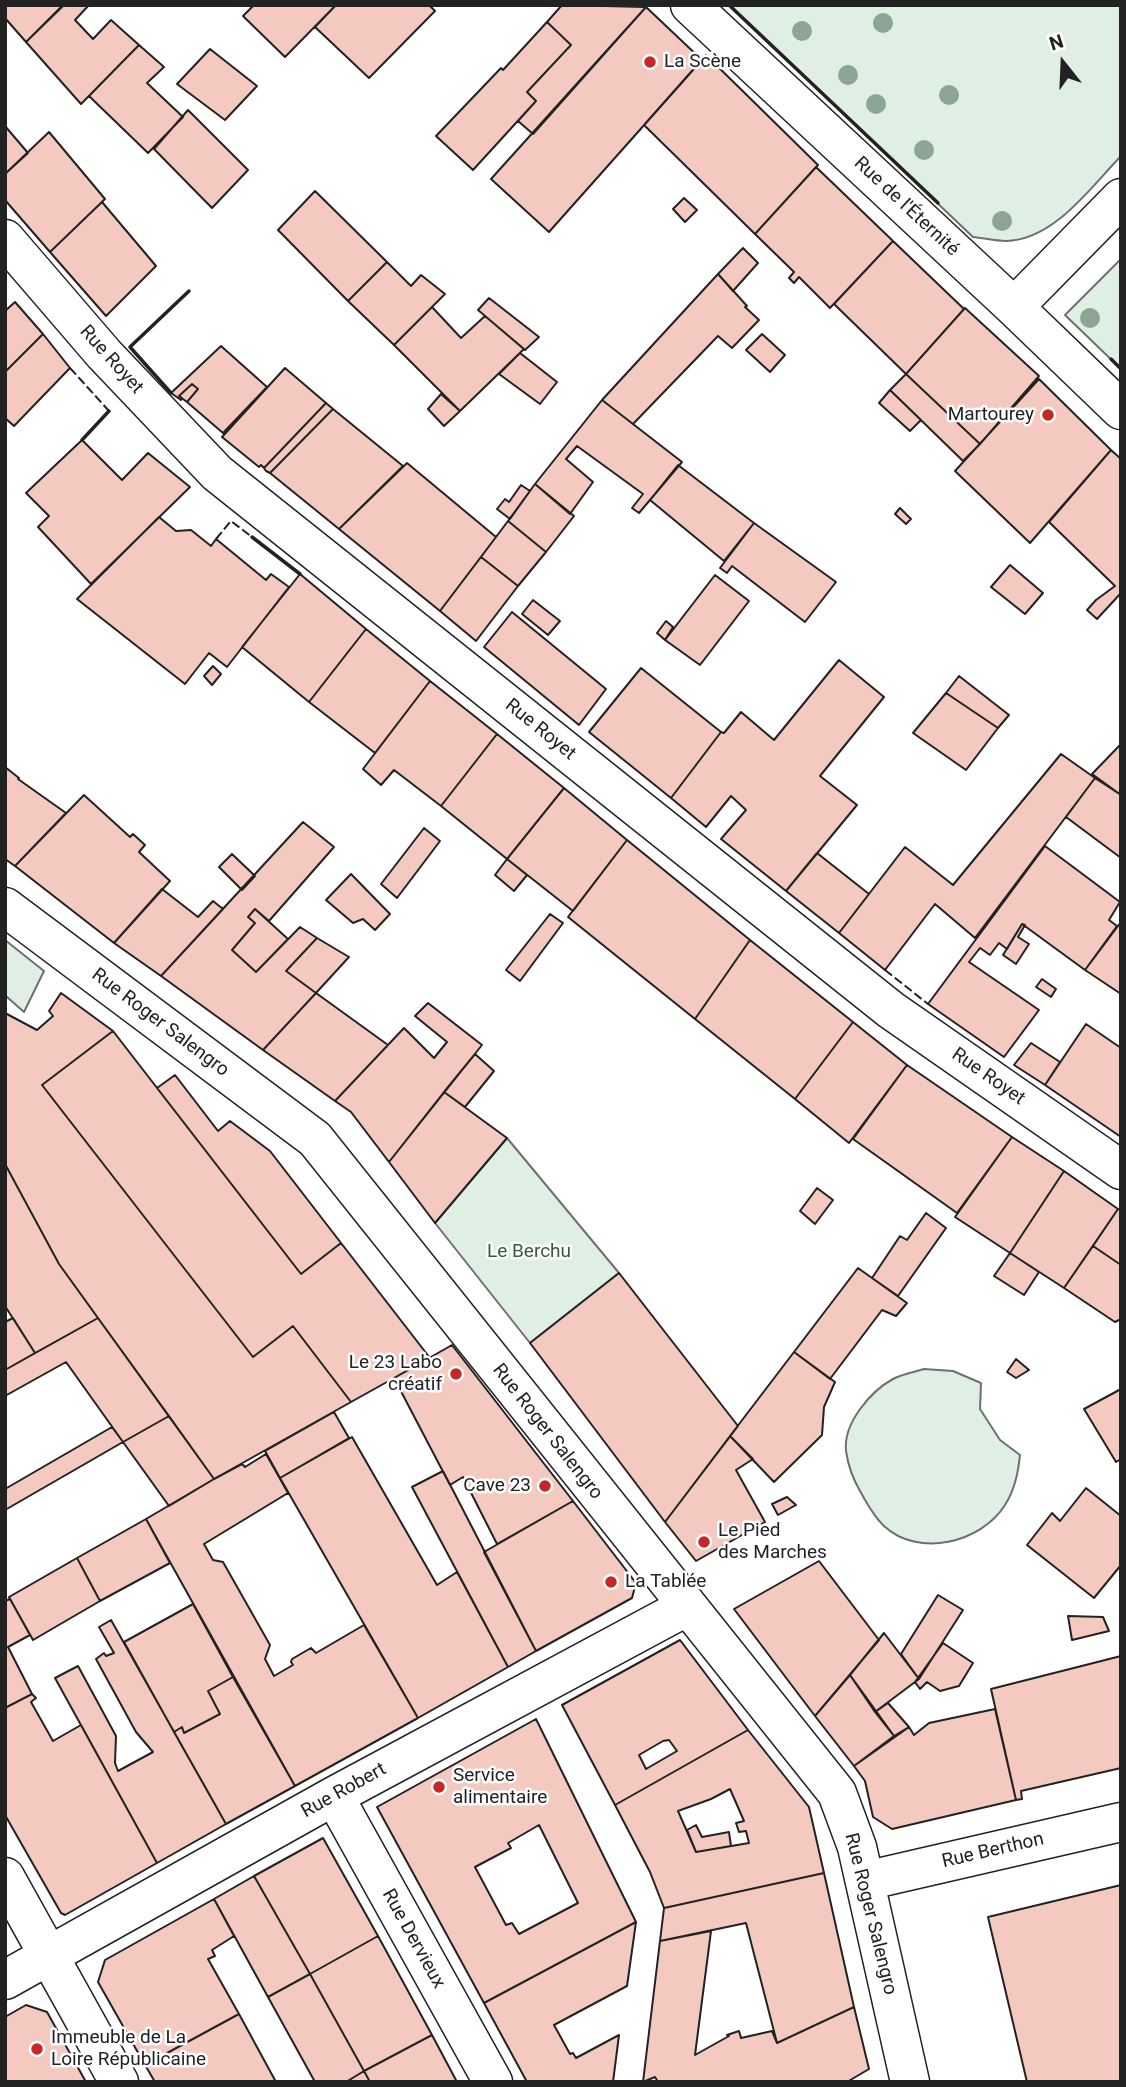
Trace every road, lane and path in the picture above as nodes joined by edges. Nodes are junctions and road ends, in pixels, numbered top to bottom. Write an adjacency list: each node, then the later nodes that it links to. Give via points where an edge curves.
1 (690, 5): 4 (street, Rue de l'Éternité)
2 (1118, 207): 4 (street)
3 (5, 239): 7 (street, Rue Royet, via 104,354 217,472 891,1010)
4 (1014, 307): 5 (street, Rue de l'Éternité)
5 (1121, 410)
6 (5, 907): 8 (street, Rue Roger Salengro, via 315,1139)
7 (1121, 1170)
8 (686, 1607): 9 (street, Rue Robert); 12 (street, Rue Roger Salengro, via 837,1793)
9 (334, 1796): 13 (street, Rue Robert); 17 (street, Rue Dervieux)
10 (1121, 1822): 12 (street, Rue Berthon)
11 (5, 1877): 13 (street)
12 (865, 1881): 15 (street, Rue Roger Salengro)
13 (49, 1955): 14 (street, Rue Robert); 16 (street)
14 (5, 1980)
15 (909, 2081)
16 (119, 2082)
17 (493, 2082)

